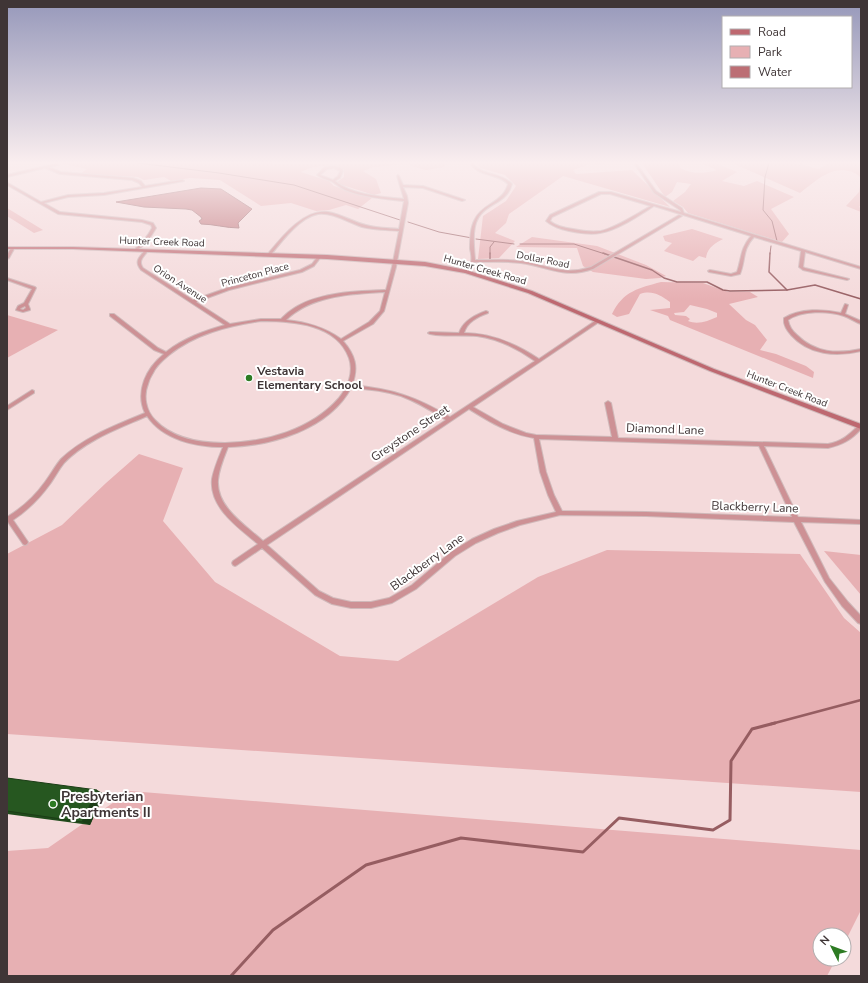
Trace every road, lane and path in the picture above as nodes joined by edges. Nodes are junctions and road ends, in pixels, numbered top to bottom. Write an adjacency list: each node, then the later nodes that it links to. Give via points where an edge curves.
1 (49, 209): 12 (street, via 63,214 149,223 154,228 147,239)
2 (405, 209): 9 (street)
3 (485, 209): 19 (street, via 476,218)
4 (567, 209): 5 (street, via 551,216 548,221 565,229 601,232)
5 (646, 209)
6 (664, 209): 8 (street)
7 (681, 209): 8 (street)
8 (681, 215): 10 (street); 19 (street, Dollar Road, via 581,273 565,273 515,262)
9 (401, 230): 15 (street, via 364,226 321,212 293,227); 18 (street)
10 (753, 236): 14 (street); 21 (street, via 741,256 739,273 731,275)
11 (10, 248): 12 (main road, Hunter Creek Road); 17 (street)
12 (134, 250): 13 (main road, Hunter Creek Road)
13 (146, 251): 15 (main road, Hunter Creek Road); 26 (street, Orion Avenue, via 139,260 142,269)
14 (802, 251): 20 (street); 24 (street, via 801,267 804,269)
15 (269, 255): 16 (main road, Hunter Creek Road)
16 (319, 257): 18 (main road, Hunter Creek Road); 26 (street, Princeton Place, via 315,263 301,271)
17 (7, 258)
18 (395, 261): 22 (main road, Hunter Creek Road); 25 (street)
19 (474, 261): 22 (street)
20 (861, 268)
21 (710, 271)
22 (466, 272): 33 (main road, Hunter Creek Road, via 530,292)
23 (7, 279): 27 (street, via 34,288)
24 (847, 279)
25 (388, 291): 32 (street, via 352,293 309,303 295,309); 38 (street, via 377,317)
26 (192, 302): 35 (street, Orion Avenue)
27 (26, 304)
28 (846, 305): 31 (street)
29 (486, 312): 37 (street, via 468,321)
30 (112, 315): 40 (street)
31 (844, 315): 34 (street); 39 (street, via 801,313 788,317 785,322 800,342 818,350 838,354)
32 (283, 320): 35 (street); 38 (street, via 321,329)
33 (597, 322): 41 (street, Greystone Street); 49 (main road, Hunter Creek Road)
34 (861, 323)
35 (228, 325): 40 (street, via 190,339)
36 (430, 333): 37 (street)
37 (460, 334): 41 (street, via 497,339)
38 (340, 341): 42 (street, via 349,352 353,364)
39 (861, 350)
40 (166, 354): 47 (street, via 153,368 145,384 143,399)
41 (539, 360): 45 (street, Greystone Street)
42 (349, 386): 48 (street, via 378,388 404,394); 53 (street, via 330,410 301,428 261,441)
43 (32, 392): 46 (street)
44 (608, 403): 51 (street)
45 (469, 407): 48 (street, Greystone Street); 50 (street, Diamond Lane, via 513,432)
46 (7, 408)
47 (148, 414): 53 (street, via 162,429 177,437 195,442); 56 (street, via 97,438 69,455 39,495)
48 (450, 420): 59 (street, Greystone Street)
49 (860, 427): 52 (street, Diamond Lane, via 845,441 834,445)
50 (536, 437): 51 (street, Diamond Lane); 54 (street, via 543,472)
51 (615, 438): 52 (street, Diamond Lane)
52 (761, 444): 55 (street)
53 (226, 445): 59 (street, Blackberry Lane, via 214,482 215,493 228,514)
54 (560, 513): 55 (street, Blackberry Lane); 59 (street, Blackberry Lane, via 519,523 474,541 407,592 390,601 371,605 351,606 324,598)
55 (797, 519): 57 (street, Blackberry Lane); 61 (street, via 827,580)
56 (8, 520): 58 (street)
57 (861, 522)
58 (25, 542)
59 (261, 544): 60 (street, Greystone Street)
60 (235, 563)
61 (861, 621)

